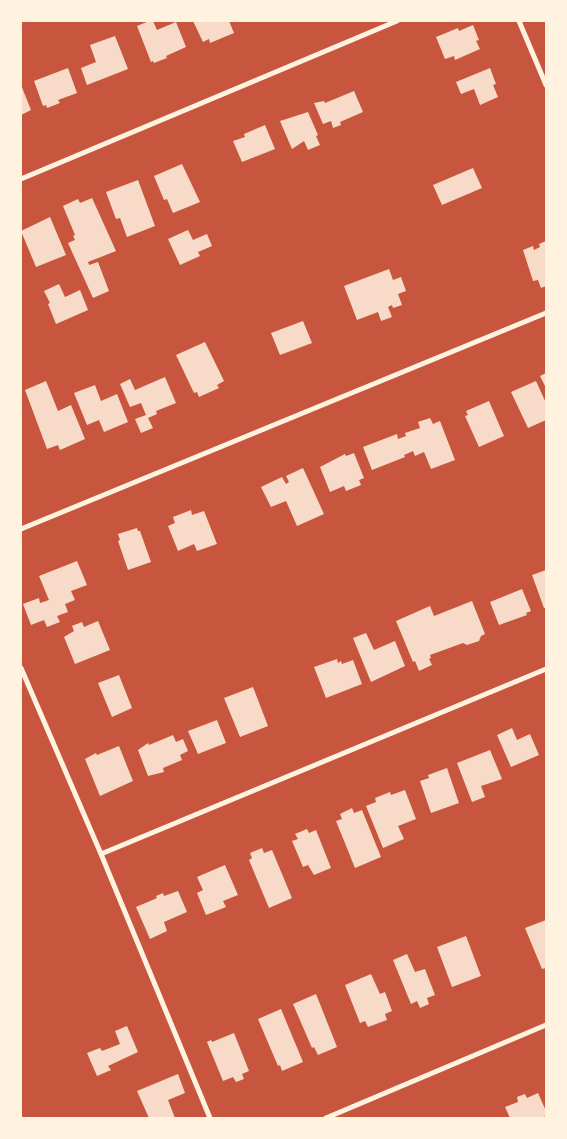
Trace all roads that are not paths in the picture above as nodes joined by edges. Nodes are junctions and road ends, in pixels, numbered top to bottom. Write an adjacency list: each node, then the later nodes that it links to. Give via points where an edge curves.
1 (397, 21): 4 (street)
2 (519, 21): 3 (street)
3 (546, 85)
4 (21, 179)
5 (546, 313): 6 (street)
6 (21, 529)
7 (21, 668): 9 (street)
8 (546, 669): 9 (street)
9 (101, 854): 11 (street)
10 (546, 1025): 12 (street)
11 (210, 1118)
12 (326, 1118)

